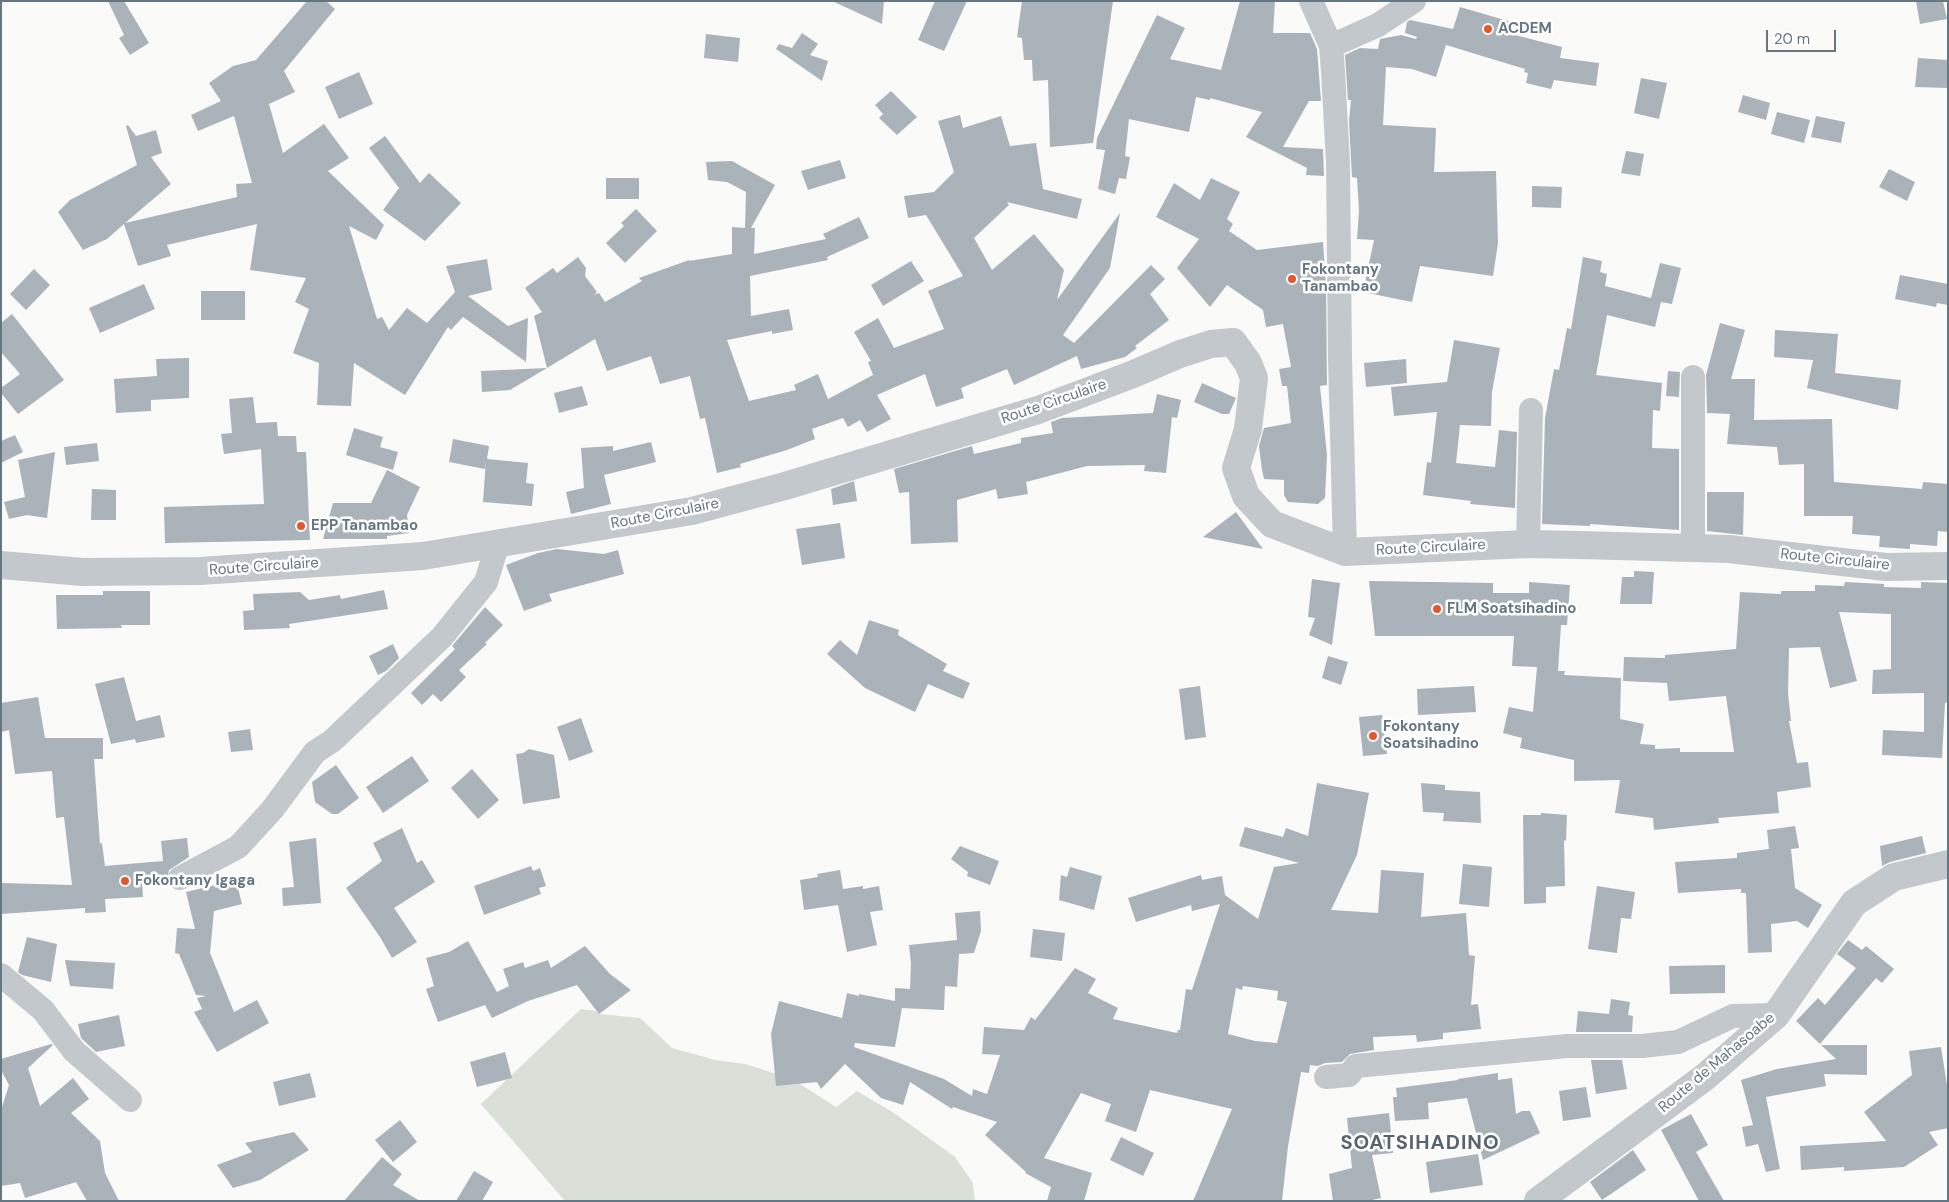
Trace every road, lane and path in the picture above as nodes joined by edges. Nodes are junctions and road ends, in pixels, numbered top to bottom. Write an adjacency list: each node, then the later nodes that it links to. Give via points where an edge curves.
1 (1311, 1): 3 (street)
2 (1414, 1): 3 (street, via 1378,25)
3 (1331, 46): 9 (street, via 1338,163)
4 (1693, 377): 8 (street)
5 (1531, 410): 7 (street)
6 (498, 544): 9 (street, Route Circulaire, via 692,511 785,486 1038,410 1180,354 1211,344 1233,342 1254,378 1248,428 1236,468 1246,496 1272,524); 10 (street, Route Circulaire, via 423,556 200,571 83,572); 13 (street, via 486,582 442,636 332,741 316,752 272,810 238,847)
7 (1528, 544): 8 (street, Route Circulaire); 9 (street, Route Circulaire)
8 (1693, 549): 11 (street, Route Circulaire, via 1729,549 1886,566)
9 (1346, 552)
10 (1, 565)
11 (1948, 566)
12 (1948, 864): 15 (street, Route de Mahasoabe, via 1894,876 1854,903)
13 (180, 878)
14 (1, 975): 17 (street, via 43,1010 74,1051)
15 (1776, 1015): 16 (street, via 1733,1016 1678,1042 1642,1046 1567,1046 1356,1066 1349,1075); 18 (street, Route de Mahasoabe, via 1705,1077)
16 (1326, 1077)
17 (130, 1100)
18 (1538, 1201)

